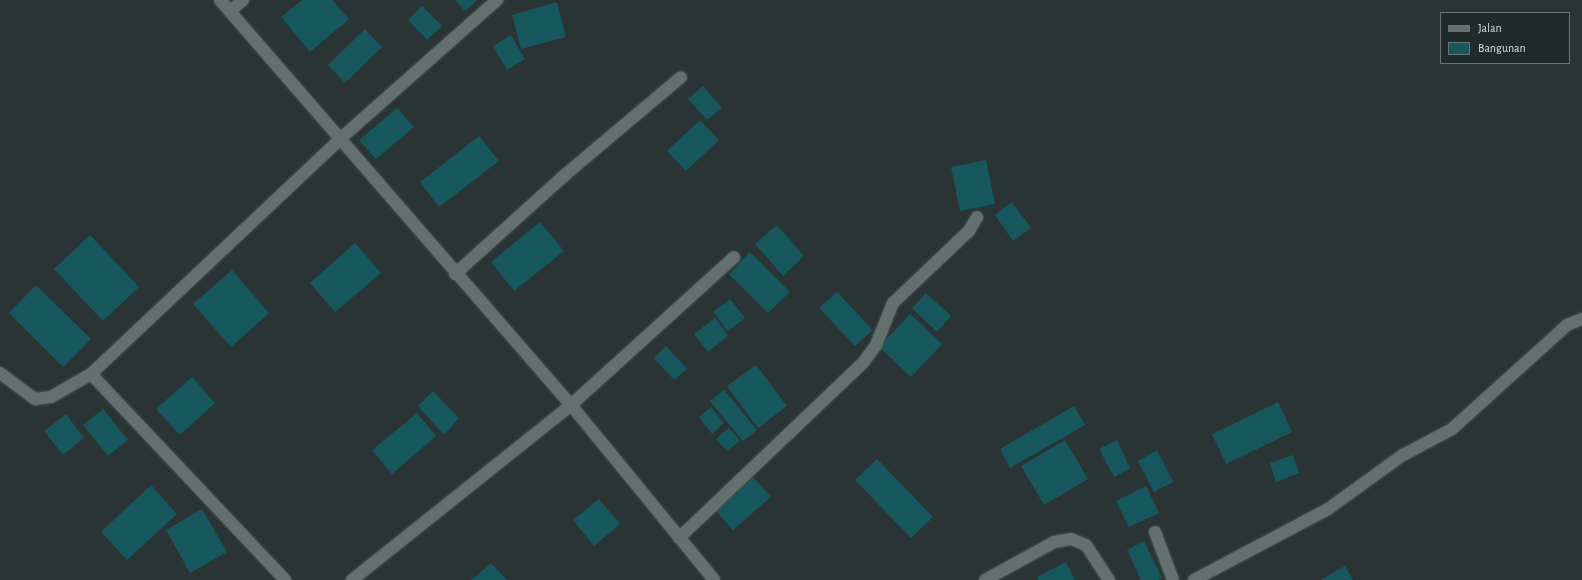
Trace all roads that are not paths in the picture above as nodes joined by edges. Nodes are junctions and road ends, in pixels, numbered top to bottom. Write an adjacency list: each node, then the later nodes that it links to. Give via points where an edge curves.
1 (220, 0): 4 (street)
2 (243, 0): 4 (street)
3 (497, 0): 6 (street)
4 (230, 11): 6 (street)
5 (681, 77): 9 (street, via 572,169)
6 (340, 139): 9 (street); 12 (street)
7 (978, 217): 15 (street, via 969,231 893,304 876,345 863,363)
8 (734, 257): 13 (street)
9 (455, 274): 13 (street)
10 (1582, 319): 22 (street, via 1567,325 1452,429 1403,455 1328,509)
11 (0, 373): 12 (street, via 35,399 50,397)
12 (91, 374): 16 (street)
13 (571, 405): 15 (street); 17 (street)
14 (1155, 532): 21 (street)
15 (679, 538): 18 (street)
16 (284, 580)
17 (352, 580)
18 (714, 580)
19 (985, 580): 20 (street, via 1054,542 1071,539 1086,545)
20 (1109, 580)
21 (1173, 580)
22 (1194, 580)

